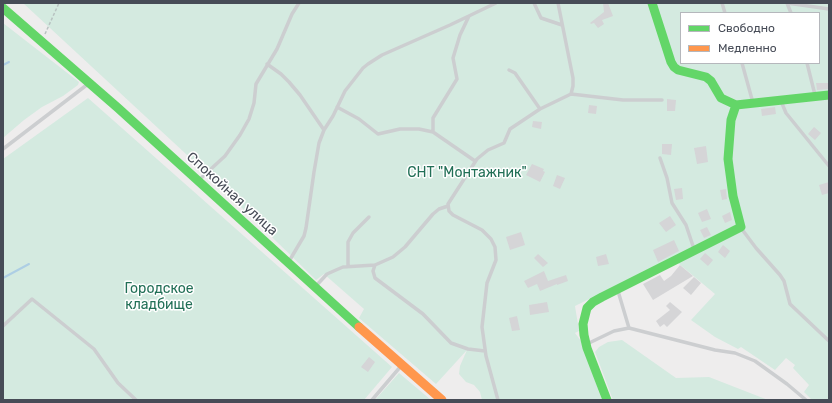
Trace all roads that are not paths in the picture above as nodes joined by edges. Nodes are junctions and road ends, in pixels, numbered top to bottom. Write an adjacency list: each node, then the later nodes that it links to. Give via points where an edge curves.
1 (299, 3): 11 (lane)
2 (496, 3): 9 (lane)
3 (534, 3): 10 (lane, via 541,18)
4 (558, 3): 10 (lane)
5 (652, 3): 22 (street, via 674,66 678,70 711,81 721,98)
6 (787, 3): 8 (lane)
7 (3, 8): 15 (street, Спокойная улица)
8 (829, 9)
9 (469, 16): 23 (lane, via 382,55 368,64 348,86); 26 (lane, via 453,58 457,79 433,118)
10 (562, 26): 16 (lane, via 573,78)
11 (267, 64): 25 (lane, via 289,82); 31 (lane, via 256,84 254,103 240,135 225,156)
12 (742, 64): 21 (lane)
13 (807, 64): 17 (lane)
14 (509, 70): 24 (lane, via 515,73)
15 (89, 83): 27 (lane); 31 (street, Спокойная улица)
16 (571, 94): 19 (lane, via 623,100); 24 (lane)
17 (815, 95): 18 (street); 20 (street)
18 (829, 95)
19 (662, 100)
20 (780, 100): 21 (street); 30 (lane, via 786,113)
21 (753, 104): 22 (street)
22 (736, 105): 34 (street, via 731,120 728,159 732,196)
23 (337, 107): 25 (lane); 26 (lane, via 359,119 378,134 406,129)
24 (540, 109): 29 (lane, via 510,129 504,143 483,153)
25 (324, 130): 36 (lane, via 319,144 304,236)
26 (433, 132): 29 (lane)
27 (3, 150)
28 (660, 158): 35 (lane, via 672,203 686,226)
29 (475, 161): 32 (lane, via 449,200)
30 (829, 166)
31 (197, 182): 36 (street, Спокойная улица)
32 (448, 206): 37 (lane, via 432,214 399,252); 45 (lane, via 453,215 487,234 494,247 496,260 487,282 482,316)
33 (369, 217): 38 (lane, via 348,242)
34 (740, 227): 35 (street); 43 (lane, via 784,280 790,304)
35 (695, 250): 40 (street)
36 (288, 264): 39 (street, Спокойная улица)
37 (375, 265): 38 (lane); 45 (lane, via 375,278 423,314 451,342)
38 (348, 266): 39 (lane, via 330,272)
39 (314, 288): 46 (street, Спокойная улица)
40 (618, 288): 42 (lane); 44 (street, via 587,308 583,324)
41 (3, 326): 47 (lane, via 32,299 94,349 118,383)
42 (629, 328): 44 (lane, via 614,331); 52 (lane, via 744,356 773,372)
43 (829, 341)
44 (586, 344): 51 (street)
45 (484, 351): 50 (lane)
46 (401, 365): 48 (lane); 49 (street, Спокойная улица)
47 (136, 400)
48 (372, 400)
49 (442, 400)
50 (498, 400)
51 (607, 400)
52 (806, 400)

